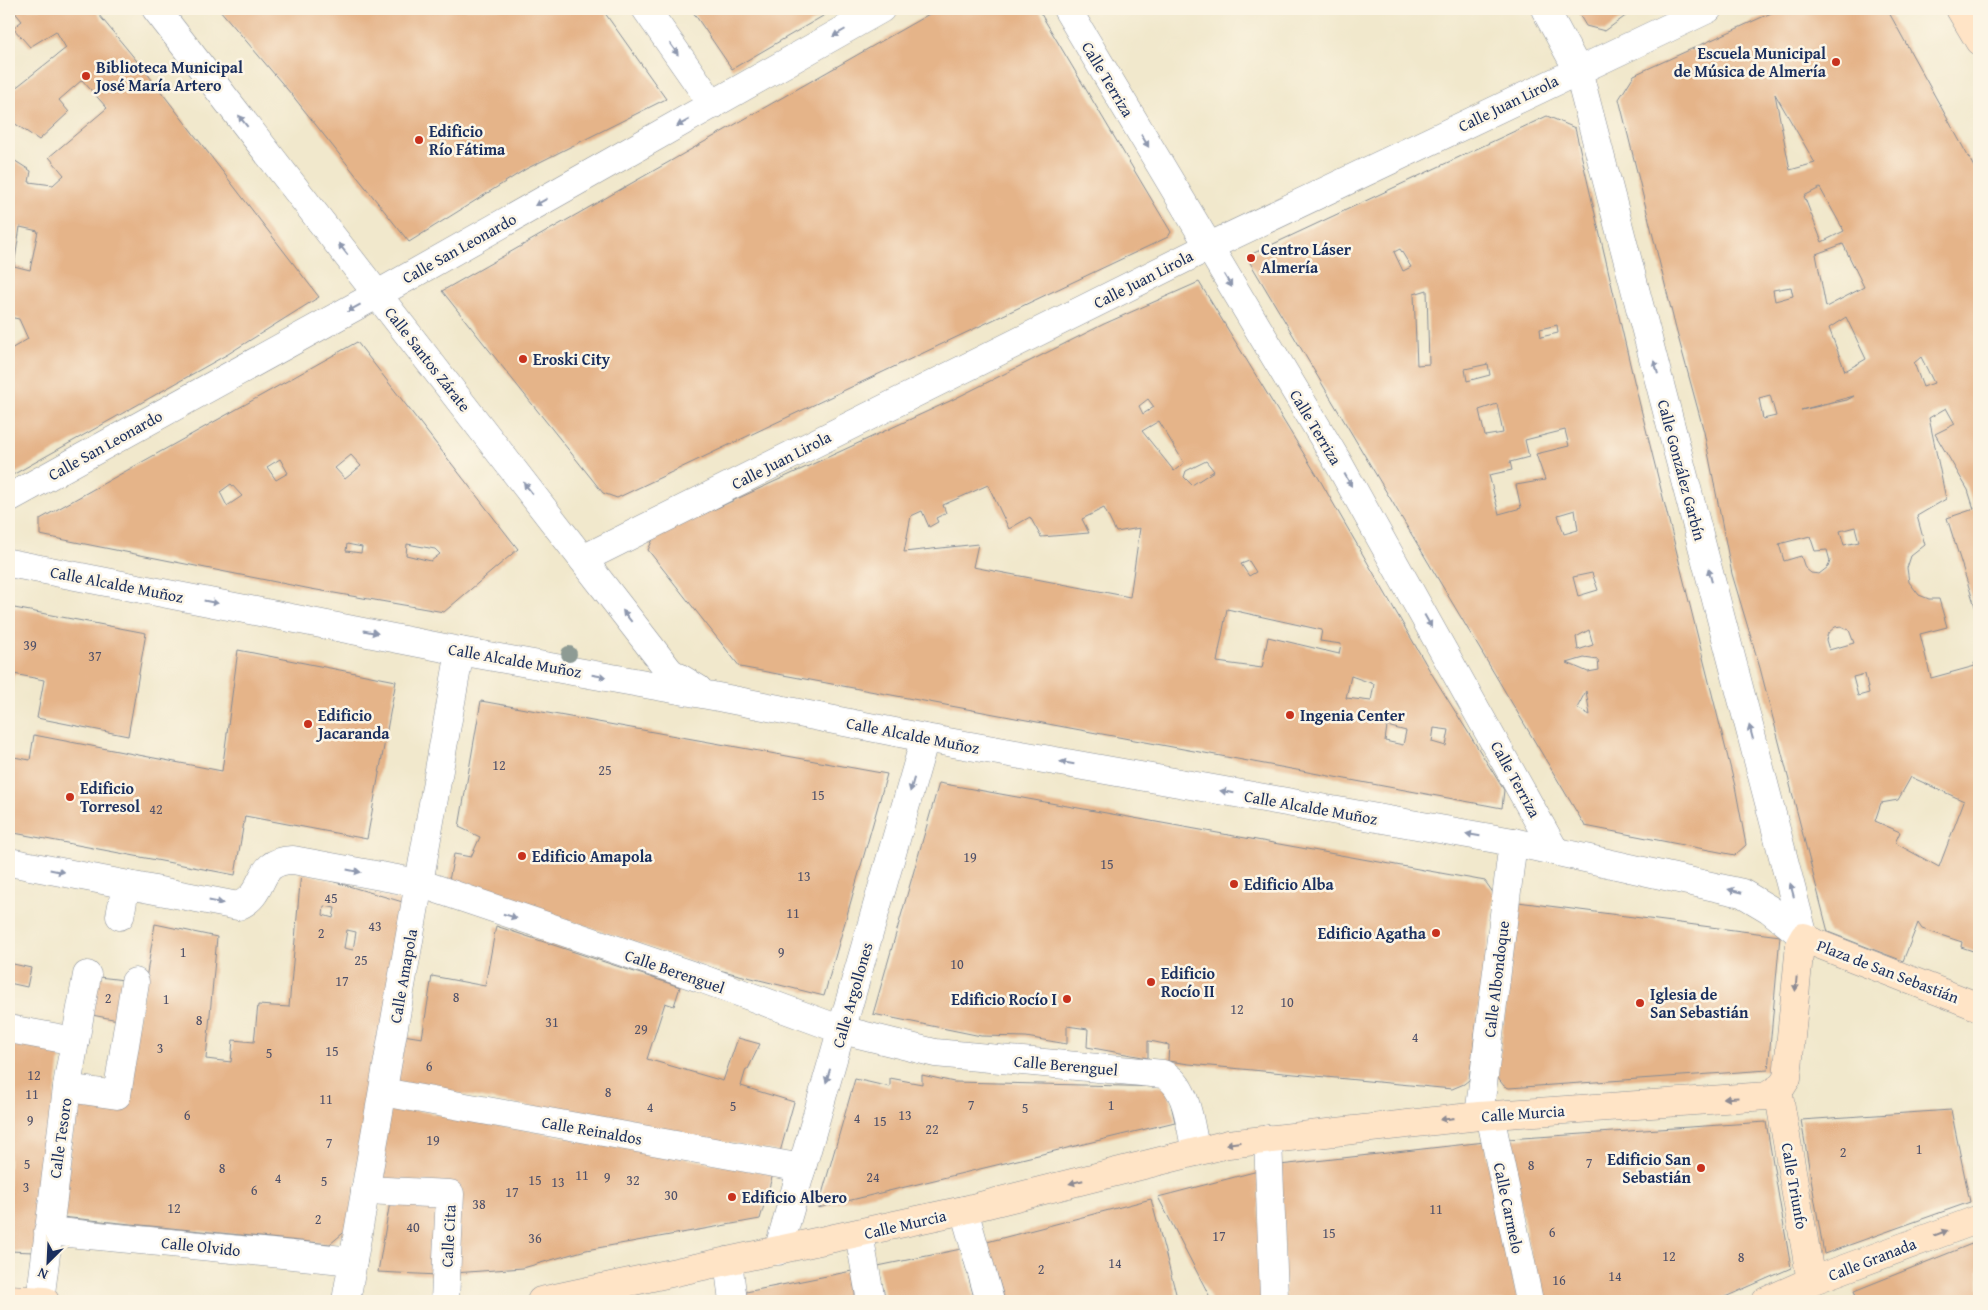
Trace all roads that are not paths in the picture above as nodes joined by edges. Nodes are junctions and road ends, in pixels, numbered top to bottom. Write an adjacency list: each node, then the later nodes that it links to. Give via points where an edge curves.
1 (156, 9): 12 (street, Calle Santos Zárate, one-way to 1)
2 (646, 9): 10 (street, one-way to 10)
3 (881, 9): 10 (street, Calle San Leonardo, one-way to 10)
4 (1067, 9): 11 (street, Calle Terriza, one-way to 11)
5 (1545, 9): 9 (street, Calle González Garbín)
6 (1708, 9): 9 (street, Calle Juan Lirola)
7 (1960, 9): 8 (main road)
8 (1979, 41)
9 (1578, 70): 11 (street, Calle Juan Lirola); 27 (street, Calle González Garbín, one-way to 9)
10 (713, 105): 12 (street, Calle San Leonardo, one-way to 12)
11 (1208, 247): 14 (street, Calle Juan Lirola); 22 (street, Calle Terriza, one-way to 22, via 1339,464)
12 (378, 294): 13 (street, Calle San Leonardo, one-way to 13); 14 (street, Calle Santos Zárate, one-way to 12)
13 (9, 498)
14 (582, 559): 16 (street, Calle Santos Zárate, one-way to 14)
15 (9, 563): 17 (street, Calle Alcalde Muñoz, one-way to 17)
16 (652, 648): 18 (street, via 651,676); 19 (street, Calle Santos Zárate, via 670,672)
17 (460, 651): 18 (street, Calle Alcalde Muñoz, one-way to 18); 24 (street, Calle Amapola)
18 (634, 682): 19 (street, Calle Alcalde Muñoz)
19 (712, 696): 20 (street, Calle Alcalde Muñoz)
20 (925, 738): 21 (street, Calle Alcalde Muñoz, one-way to 20); 32 (street, Calle Argollones, one-way to 32)
21 (1513, 842): 22 (street, Calle Alcalde Muñoz); 37 (street, Calle Albondoque)
22 (1556, 851): 27 (street, Calle Alcalde Muñoz, one-way to 22, via 1769,909 1742,893)
23 (9, 862): 25 (street, Calle Berenguel, one-way to 25)
24 (419, 884): 25 (street, Calle Berenguel, one-way to 24, via 238,906 250,901 266,870 280,860); 32 (street, Calle Berenguel, one-way to 32, via 700,978); 36 (street, Calle Amapola)
25 (126, 885): 26 (street)
26 (120, 916)
27 (1804, 937): 30 (main road, Plaza de San Sebastián); 35 (main road, Plaza de San Sebastián, one-way to 35, via 1800,944 1787,1078)
28 (87, 975): 33 (street, Calle Tesoro)
29 (135, 982): 34 (street, via 117,1095)
30 (1979, 1007)
31 (9, 1029): 33 (street)
32 (842, 1030): 39 (street, Calle Berenguel, via 935,1053 1163,1074 1174,1080 1182,1091); 40 (street, Calle Argollones, one-way to 40)
33 (75, 1041): 34 (street, Calle Tesoro)
34 (67, 1088): 44 (street, Calle Tesoro)
35 (1778, 1090): 37 (main road, Calle Murcia, one-way to 37, via 1767,1096); 49 (main road, Calle Triunfo)
36 (383, 1092): 40 (street, Calle Reinaldos); 41 (street, Calle Amapola)
37 (1484, 1115): 38 (main road, Calle Murcia, one-way to 38); 59 (street, Calle Carmelo)
38 (1268, 1139): 39 (main road, Calle Murcia, one-way to 39); 51 (street)
39 (1196, 1152): 42 (main road, Calle Murcia, one-way to 42)
40 (802, 1168): 46 (street, Calle Argollones)
41 (365, 1190): 47 (street, Calle Amapola); 54 (street, Calle Cita, via 450,1194)
42 (964, 1210): 45 (main road, Calle Murcia); 58 (street)
43 (1979, 1219): 49 (main road, Calle Granada, one-way to 43)
44 (48, 1231): 47 (street, Calle Olvido); 52 (street, Calle Tesoro)
45 (859, 1234): 46 (main road, Calle Murcia); 57 (street)
46 (778, 1251): 48 (main road, Calle Murcia)
47 (353, 1261): 53 (street, Calle Amapola)
48 (728, 1261): 50 (main road, Calle Murcia); 56 (street)
49 (1811, 1282): 60 (main road, Calle Granada)
50 (596, 1294): 55 (main road, Calle Murcia)
51 (1274, 1297)
52 (27, 1300)
53 (346, 1301)
54 (445, 1301)
55 (540, 1301)
56 (733, 1301)
57 (871, 1301)
58 (990, 1301)
59 (1529, 1301)
60 (1766, 1301)

